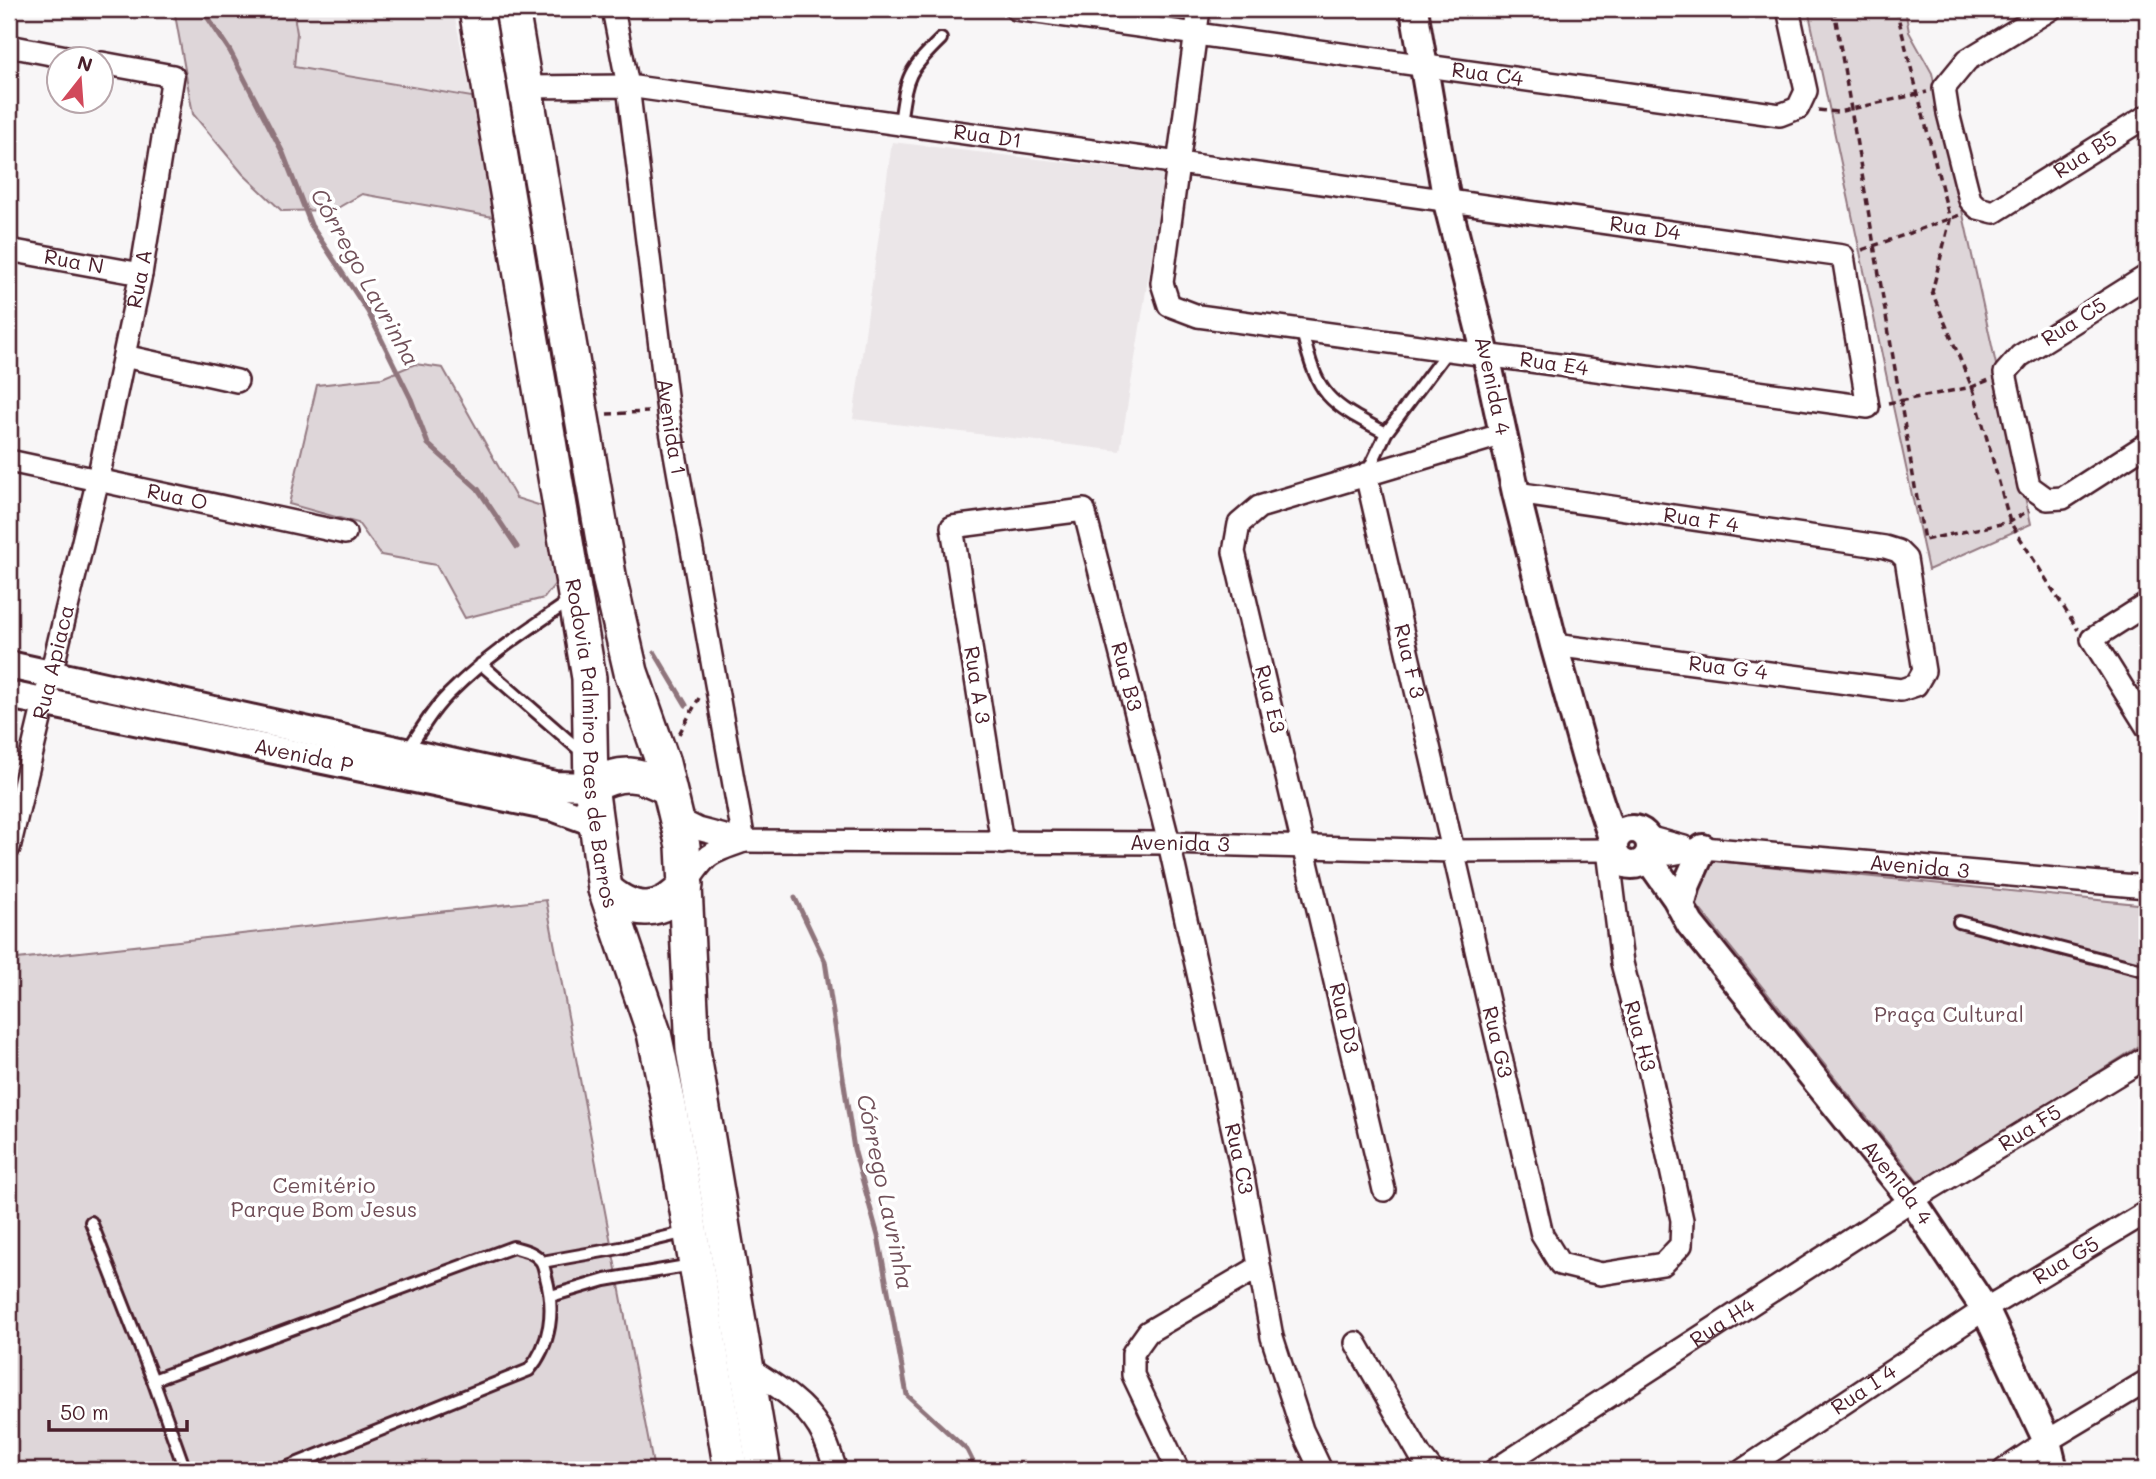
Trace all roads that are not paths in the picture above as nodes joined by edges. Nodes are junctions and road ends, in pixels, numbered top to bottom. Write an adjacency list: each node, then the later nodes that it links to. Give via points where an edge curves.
1 (476, 9): 39 (main road, Rodovia Palmiro Paes de Barros)
2 (512, 9): 16 (main road, Rodovia Palmiro Paes de Barros)
3 (613, 9): 15 (street, Avenida 1)
4 (1016, 9): 9 (street, Rua C4)
5 (1199, 9): 9 (street)
6 (1414, 9): 13 (street, Avenida 4)
7 (1788, 9): 13 (street, Rua C4, via 1805,91 1789,111)
8 (2051, 9): 17 (street, Rua B5, via 1968,60 1944,88 1970,200 1978,208 1994,212)
9 (1196, 34): 13 (street, Rua C4); 19 (street)
10 (940, 39): 18 (lane, via 915,64 907,80)
11 (9, 46): 12 (street)
12 (46, 53)
13 (1424, 65): 20 (street, Avenida 4)
14 (116, 66): 22 (street, Rua A, via 173,76)
15 (628, 86): 16 (street, Rua D1); 18 (street, Rua D1); 53 (street, Avenida 1, via 667,411)
16 (525, 87): 51 (main road, Rodovia Palmiro Paes de Barros, via 610,581 631,672)
17 (2147, 116)
18 (900, 123): 19 (street, Rua D1)
19 (1180, 163): 20 (street, Rua D1); 24 (street, Rua E4, via 1162,283 1169,305 1198,316)
20 (1447, 202): 26 (street, Avenida 4); 29 (street, Rua D4, via 1843,257)
21 (9, 250): 22 (street, Rua N)
22 (141, 274): 27 (street, Rua A)
23 (2147, 276): 32 (street, Rua C5, via 2020,356 2005,373 2029,486 2048,499 2063,498)
24 (1302, 331): 25 (street, Rua E4); 30 (lane, via 1322,390 1348,413)
25 (1448, 350): 26 (street, Rua E4); 30 (lane)
26 (1486, 355): 29 (street, Rua E4); 31 (street, Avenida 4)
27 (124, 356): 28 (street); 35 (street, Rua A)
28 (237, 381)
29 (1868, 407)
30 (1386, 433): 34 (lane)
31 (1504, 434): 34 (street); 36 (street, Avenida 4)
32 (2147, 444)
33 (9, 461): 35 (street, Rua O)
34 (1366, 474): 56 (street, Rua E3, via 1259,507 1239,524 1234,552); 60 (street, Rua F 3)
35 (98, 479): 38 (street, Rua O); 44 (street, Rua Apiaca)
36 (1516, 494): 41 (street, Avenida 4); 45 (street, Rua F 4, via 1898,551 1906,559 1924,671 1916,685)
37 (1084, 510): 54 (street, Rua A 3, via 952,527); 55 (street, Rua B3)
38 (345, 533)
39 (576, 596): 42 (lane); 50 (main road, Rodovia Palmiro Paes de Barros, via 589,678)
40 (2147, 604): 48 (street, via 2092,639)
41 (1554, 645): 45 (street, Rua G 4); 58 (street, Avenida 4, via 1586,759)
42 (481, 664): 49 (lane, via 426,722); 50 (lane)
43 (9, 665): 44 (street, Avenida P)
44 (52, 674): 47 (street, Rua Apiaca); 49 (street, Avenida P)
45 (1901, 690)
46 (9, 695): 47 (street, Avenida P)
47 (45, 703): 49 (street, Avenida P); 57 (street, Rua Apiaca)
48 (2147, 727)
49 (403, 764): 50 (street, Avenida P, via 555,785); 52 (street, Avenida P)
50 (591, 773): 51 (main road, via 650,778); 52 (main road, Rodovia Palmiro Paes de Barros)
51 (669, 790): 53 (street, via 711,833); 61 (main road, Rodovia Palmiro Paes de Barros, via 683,846)
52 (596, 823): 63 (main road, Rodovia Palmiro Paes de Barros)
53 (744, 841): 54 (street, Avenida 3); 61 (street, via 711,853)
54 (1002, 843): 55 (street, Avenida 3)
55 (1170, 843): 56 (street, Avenida 3); 76 (street, Rua C3)
56 (1304, 847): 60 (street, Avenida 3); 68 (street, Rua D3)
57 (9, 848)
58 (1630, 848): 59 (street, Avenida 3); 60 (street, Avenida 3); 64 (street, Avenida 4, via 1667,906); 71 (street, Rua H3, via 1622,963)
59 (1698, 849): 62 (street, Avenida 3); 64 (street)
60 (1452, 851): 71 (street, Rua G3, via 1542,1235 1560,1264 1601,1274 1663,1264 1681,1245)
61 (686, 885): 63 (main road, via 669,901 647,908 631,907); 80 (main road, Rodovia Palmiro Paes de Barros, via 693,1049)
62 (2147, 887)
63 (605, 889): 73 (main road, Rodovia Palmiro Paes de Barros, via 654,1033)
64 (1686, 915): 69 (street, Avenida 4)
65 (1959, 922): 66 (lane)
66 (2147, 971)
67 (2147, 1057): 69 (street, Rua F5)
68 (1384, 1190)
69 (1912, 1200): 78 (street, Avenida 4); 92 (street, Rua H4)
70 (2147, 1212): 78 (street, Rua G5)
71 (1682, 1220)
72 (91, 1222): 81 (lane)
73 (690, 1231): 74 (lane); 75 (main road, Rodovia Palmiro Paes de Barros)
74 (542, 1262): 77 (lane); 81 (lane, via 530,1251 513,1247)
75 (695, 1265): 77 (lane, via 605,1280); 86 (main road, Rodovia Palmiro Paes de Barros)
76 (1259, 1267): 89 (street, via 1148,1332 1133,1353 1133,1375); 90 (street, Rua C3, via 1272,1337)
77 (551, 1296): 85 (lane, via 548,1334 529,1370)
78 (1986, 1309): 83 (street, Avenida 4); 93 (street, Rua I 4)
79 (1356, 1343): 91 (street)
80 (747, 1367): 87 (main road, Rodovia Palmiro Paes de Barros); 88 (street, via 808,1412)
81 (153, 1380): 84 (lane)
82 (2147, 1381): 83 (street)
83 (2047, 1441): 94 (street); 95 (street, Avenida 4)
84 (185, 1470)
85 (281, 1470)
86 (731, 1470)
87 (764, 1470)
88 (836, 1470)
89 (1178, 1470)
90 (1321, 1470)
91 (1432, 1470)
92 (1495, 1470)
93 (1743, 1470)
94 (2004, 1470)
95 (2054, 1470)

